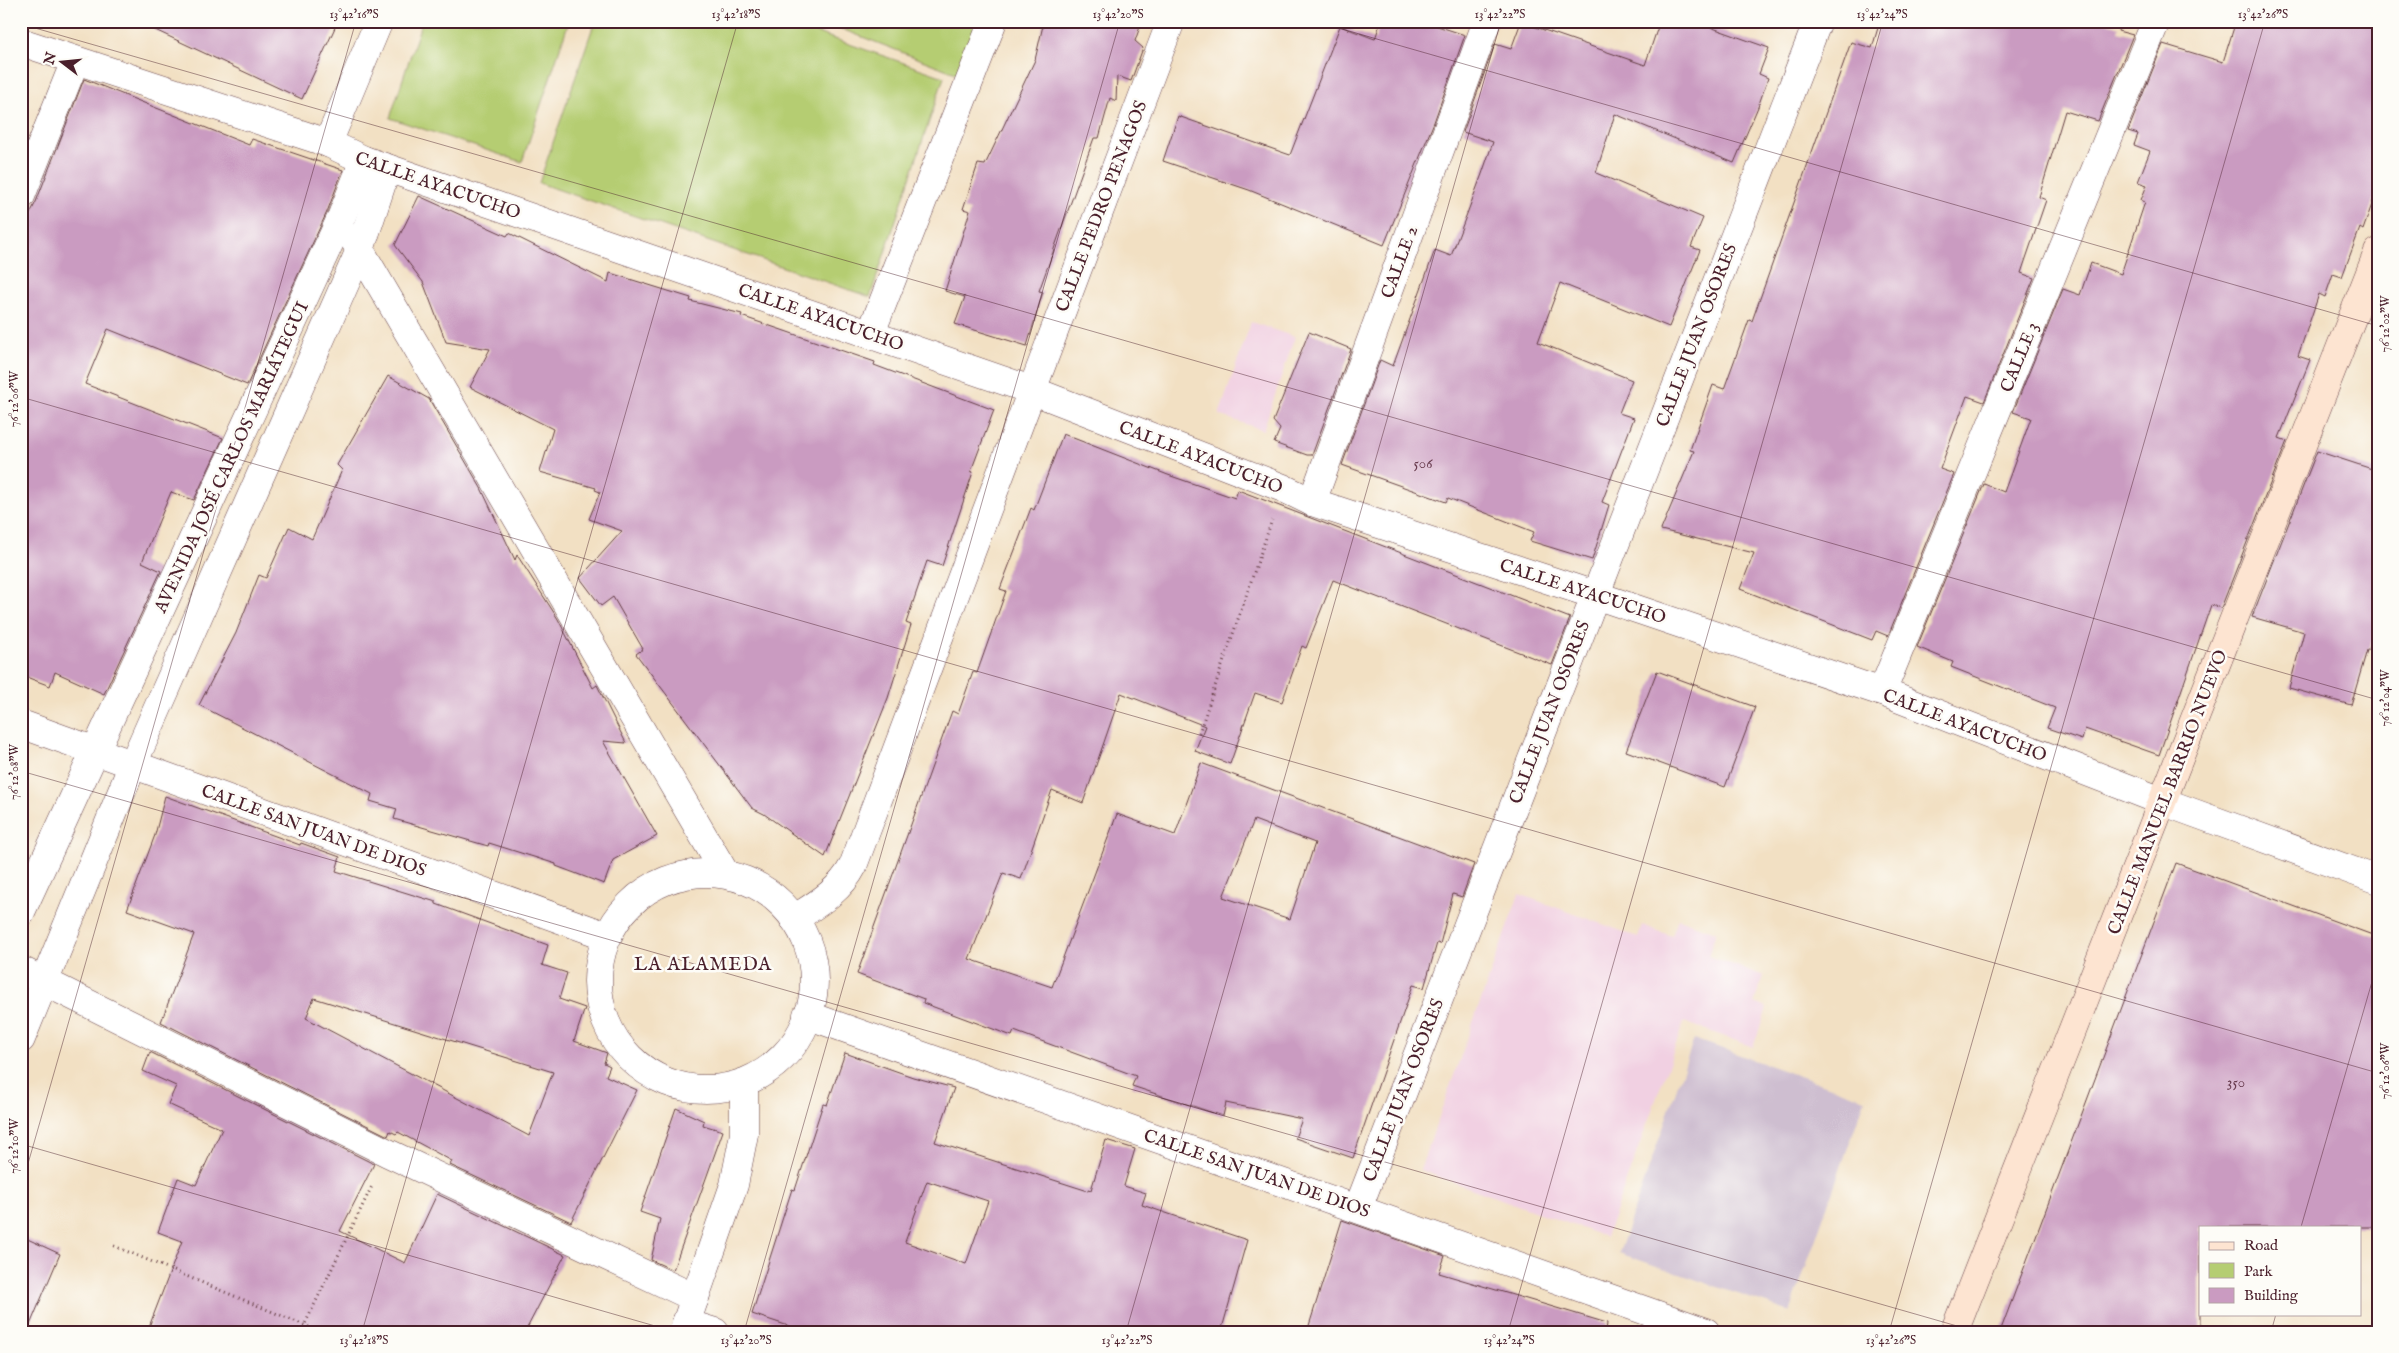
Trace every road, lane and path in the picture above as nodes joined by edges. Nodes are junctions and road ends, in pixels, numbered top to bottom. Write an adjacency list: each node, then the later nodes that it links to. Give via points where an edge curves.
1 (379, 21): 9 (street)
2 (993, 21): 15 (street)
3 (1171, 21): 16 (street, CALLE PEDRO PENAGOS)
4 (1487, 21): 18 (street, CALLE 2)
5 (1818, 21): 19 (street, CALLE JUAN OSORES)
6 (2156, 21): 20 (street, CALLE 3)
7 (21, 42): 8 (street, CALLE AYACUCHO)
8 (75, 61): 9 (street, CALLE AYACUCHO); 11 (street)
9 (328, 143): 10 (street, CALLE AYACUCHO)
10 (376, 164): 12 (street, AVENIDA JOSÉ CARLOS MARIÁTEGUI); 13 (street, AVENIDA JOSÉ CARLOS MARIÁTEGUI); 15 (street, CALLE AYACUCHO)
11 (21, 196)
12 (342, 218): 13 (street); 23 (street, AVENIDA JOSÉ CARLOS MARIÁTEGUI)
13 (360, 250): 24 (street, AVENIDA JOSÉ CARLOS MARIÁTEGUI); 26 (street)
14 (2378, 252): 25 (street, CALLE MANUEL BARRIO NUEVO)
15 (871, 333): 16 (street, CALLE AYACUCHO)
16 (1031, 390): 17 (street, CALLE AYACUCHO); 29 (street, CALLE PEDRO PENAGOS, via 853,866 831,894)
17 (1283, 488): 18 (street, CALLE AYACUCHO); 22 (path)
18 (1312, 502): 19 (street, CALLE AYACUCHO)
19 (1595, 595): 20 (street, CALLE AYACUCHO); 36 (street, CALLE JUAN OSORES)
20 (1882, 692): 25 (street, CALLE AYACUCHO)
21 (21, 724): 23 (street, CALLE SAN JUAN DE DIOS)
22 (1199, 732)
23 (94, 752): 24 (street, CALLE SAN JUAN DE DIOS); 28 (street, AVENIDA JOSÉ CARLOS MARIÁTEGUI)
24 (133, 764): 30 (street, CALLE SAN JUAN DE DIOS); 31 (street, AVENIDA JOSÉ CARLOS MARIÁTEGUI)
25 (2164, 802): 27 (street, CALLE AYACUCHO); 45 (street, CALLE MANUEL BARRIO NUEVO)
26 (725, 874): 29 (street, via 757,885 784,906); 30 (street, via 689,873 655,884 627,906)
27 (2378, 880)
28 (21, 912)
29 (794, 919): 32 (street, via 804,934 813,967 812,1002)
30 (606, 936): 34 (street, via 598,971 600,1008 615,1041 640,1068 672,1084 708,1089)
31 (33, 976): 33 (street, AVENIDA JOSÉ CARLOS MARIÁTEGUI); 35 (street)
32 (807, 1014): 34 (street, via 799,1036 775,1064); 36 (street, CALLE SAN JUAN DE DIOS)
33 (21, 1039)
34 (744, 1083): 38 (street, via 744,1134 734,1184)
35 (388, 1153): 38 (street); 39 (path)
36 (1358, 1208): 44 (street, CALLE SAN JUAN DE DIOS)
37 (114, 1246): 39 (path)
38 (695, 1298): 40 (street)
39 (303, 1324): 41 (path); 42 (path)
40 (684, 1327): 43 (street)
41 (301, 1332)
42 (321, 1332)
43 (714, 1332)
44 (1706, 1332)
45 (1954, 1332)

